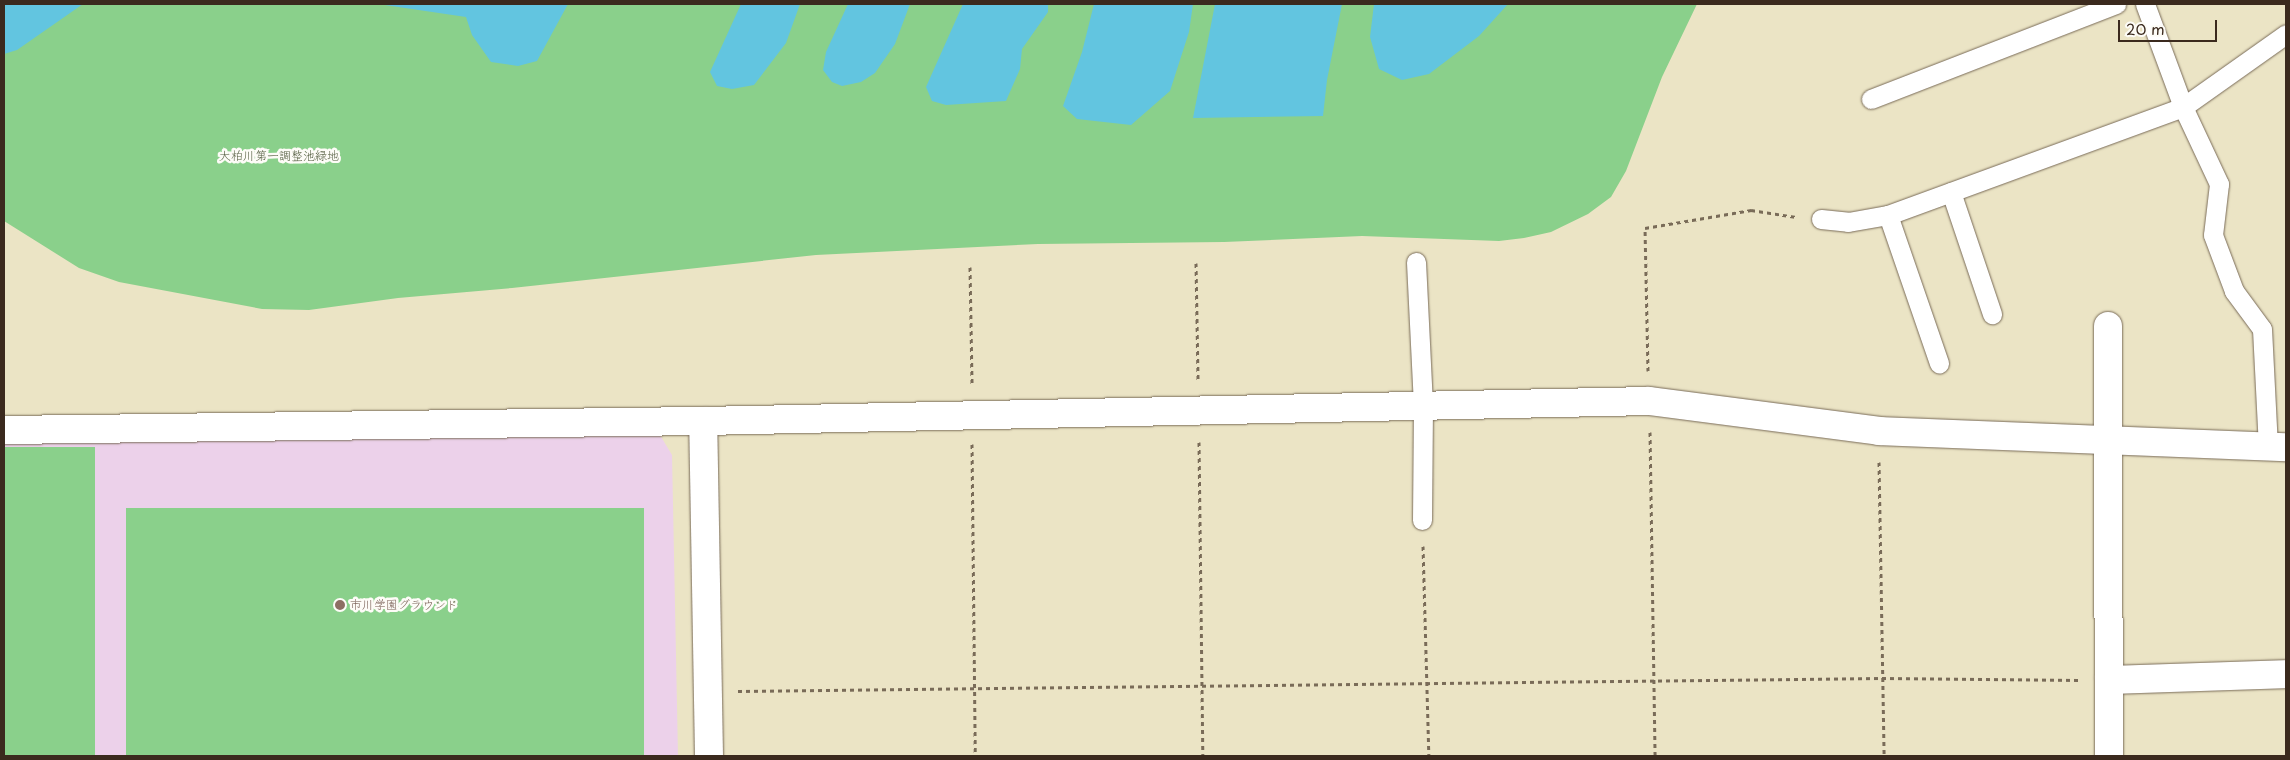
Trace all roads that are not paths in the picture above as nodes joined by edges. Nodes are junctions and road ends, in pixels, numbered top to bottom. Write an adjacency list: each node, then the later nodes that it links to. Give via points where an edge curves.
1 (2116, 4): 4 (lane)
2 (2145, 4): 5 (lane)
3 (2286, 34): 5 (lane)
4 (1871, 99)
5 (2183, 107): 6 (lane); 17 (lane, via 2220,184 2213,235 2234,291 2262,329)
6 (1951, 192): 7 (lane); 10 (lane)
7 (1888, 215): 8 (lane, via 1848,222); 12 (lane)
8 (1820, 219)
9 (1416, 262): 13 (lane)
10 (1992, 314)
11 (2108, 326): 16 (street)
12 (1939, 363)
13 (1423, 406): 14 (street); 16 (street, via 1649,401 1879,431); 18 (lane)
14 (703, 420): 15 (street); 21 (street)
15 (4, 430)
16 (2108, 440): 17 (street); 20 (street)
17 (2277, 447)
18 (1422, 520)
19 (2286, 674): 20 (street)
20 (2109, 680): 22 (street)
21 (709, 756)
22 (2109, 756)

